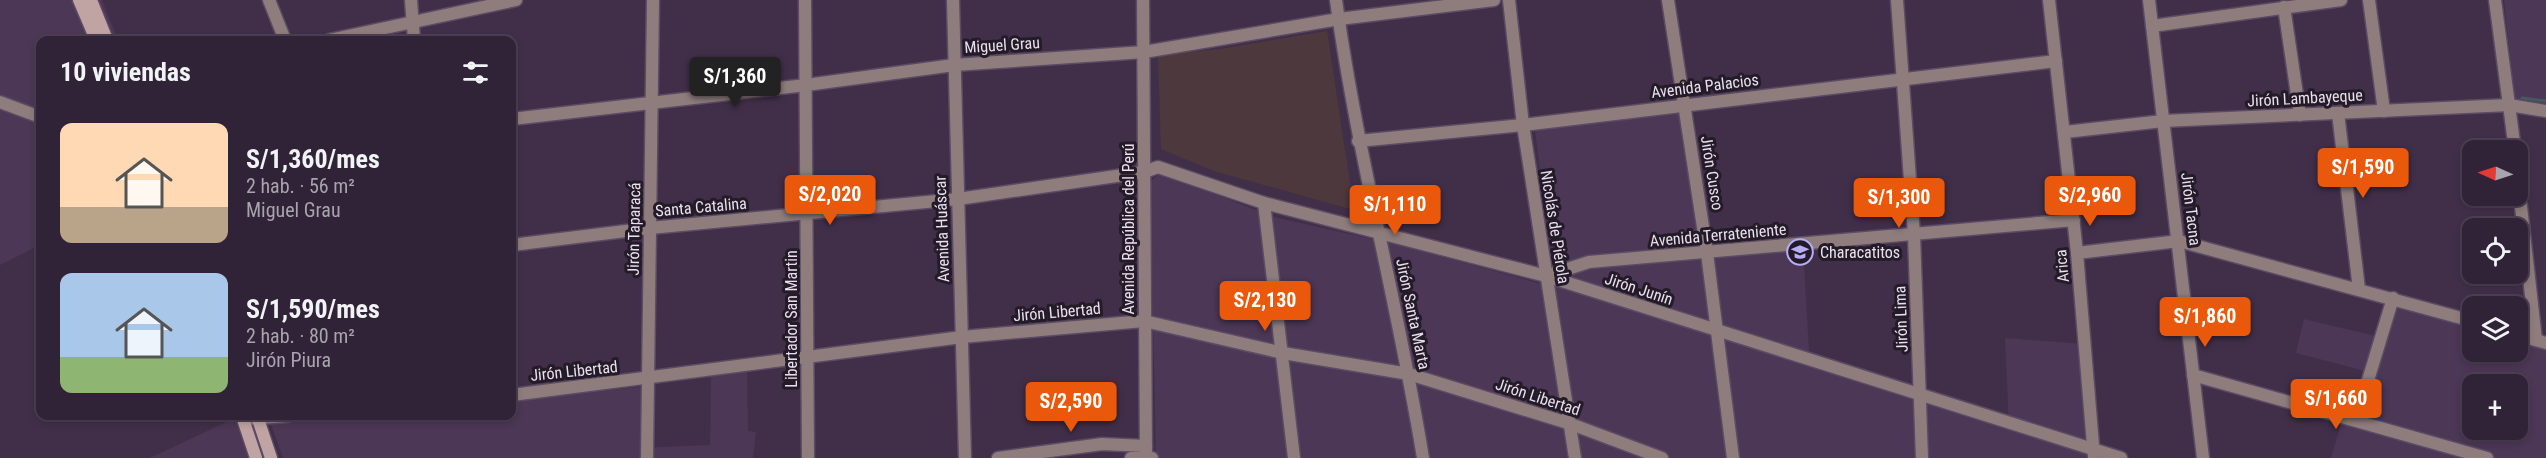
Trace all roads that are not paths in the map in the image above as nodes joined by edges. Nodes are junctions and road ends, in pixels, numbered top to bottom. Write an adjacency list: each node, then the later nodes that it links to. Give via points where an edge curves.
1 (80, 0): 25 (main road)
2 (91, 0): 26 (main road)
3 (269, 0): 27 (street)
4 (411, 0): 23 (street)
5 (516, 0): 23 (street)
6 (653, 0): 36 (street, Jirón Taparacá)
7 (805, 0): 34 (street, Libertador San Martin)
8 (952, 0): 32 (street, Avenida Huáscar)
9 (1143, 0): 30 (street, Avenida República del Perú)
10 (1336, 0): 22 (street, Jirón Santa Marta)
11 (1494, 0): 22 (street, Miguel Grau)
12 (1509, 0): 46 (street, Nicolás de Piérola)
13 (1668, 0): 37 (street, Jirón Cusco)
14 (1897, 0): 33 (street, Jirón Lima)
15 (2049, 0): 31 (street, Arica)
16 (2149, 0): 24 (street, Jirón Tacna)
17 (2341, 0): 20 (street)
18 (2369, 0): 39 (street)
19 (2495, 0): 38 (street)
20 (2327, 1): 21 (street)
21 (2283, 6): 24 (street); 42 (street)
22 (1339, 19): 30 (street, Miguel Grau); 49 (street, Jirón Santa Marta)
23 (412, 22): 28 (street); 29 (street)
24 (2152, 26): 45 (street, Jirón Tacna)
25 (94, 36)
26 (105, 36)
27 (283, 36)
28 (347, 36)
29 (414, 36)
30 (1144, 52): 32 (street, Miguel Grau); 50 (street, Avenida República del Perú)
31 (2056, 61): 33 (street, Avenida Palacios); 47 (street, Arica)
32 (954, 65): 34 (street, Miguel Grau); 51 (street, Avenida Huáscar)
33 (1903, 80): 37 (street, Avenida Palacios); 58 (street, Jirón Lima)
34 (806, 85): 36 (street, Miguel Grau); 54 (street, Libertador San Martin)
35 (0, 102): 43 (street)
36 (652, 102): 44 (street, Miguel Grau); 56 (street, Jirón Taparacá)
37 (1685, 104): 46 (street, Avenida Palacios); 61 (street, Jirón Cusco)
38 (2510, 105): 39 (street, Jirón Lambayeque); 40 (street, Jirón Lambayeque); 48 (street)
39 (2384, 111): 41 (street, Jirón Lambayeque)
40 (2546, 111)
41 (2338, 113): 42 (street, Jirón Lambayeque); 64 (street)
42 (2300, 115): 45 (street, Jirón Lambayeque)
43 (36, 116)
44 (516, 119)
45 (2163, 121): 47 (street, Jirón Lambayeque); 59 (street, Jirón Tacna)
46 (1523, 125): 49 (street, Avenida Palacios); 63 (street, Nicolás de Piérola)
47 (2065, 132): 55 (street, Arica)
48 (2514, 140)
49 (1358, 141): 57 (street, Jirón Santa Marta)
50 (1144, 172): 51 (street, Santa Catalina); 52 (street, Jirón Junín, via 1158,167); 67 (street, Avenida República del Perú)
51 (958, 199): 54 (street, Santa Catalina); 69 (street, Avenida Huáscar)
52 (1264, 202): 57 (street, Jirón Junín); 71 (street)
53 (2522, 206): 70 (street)
54 (807, 214): 56 (street, Santa Catalina); 72 (street, Libertador San Martin)
55 (2074, 220): 58 (street, Avenida Terrateniente); 62 (street, Arica)
56 (650, 228): 60 (street, Santa Catalina); 75 (street, Jirón Taparacá)
57 (1379, 233): 63 (street, Jirón Junín); 73 (street, Jirón Santa Marta)
58 (1914, 235): 61 (street, Avenida Terrateniente); 77 (street, Jirón Lima)
59 (2179, 241): 62 (street); 64 (street); 74 (street, Jirón Tacna)
60 (516, 245)
61 (1707, 253): 63 (street, Avenida Terrateniente, via 1581,263); 68 (street, Jirón Cusco)
62 (2077, 253): 82 (street, Arica)
63 (1546, 276): 68 (street, Jirón Junín); 81 (street, Nicolás de Piérola)
64 (2359, 289): 65 (street)
65 (2393, 298): 66 (street); 80 (street)
66 (2462, 318)
67 (1144, 321): 69 (street, Jirón Libertad); 71 (street, Jirón Libertad); 83 (street, Avenida República del Perú)
68 (1717, 332): 77 (street, Jirón Junín); 95 (street, Jirón Cusco)
69 (962, 337): 72 (street, Jirón Libertad); 88 (street, Avenida Huáscar)
70 (2541, 342)
71 (1283, 353): 73 (street, Jirón Libertad); 91 (street)
72 (808, 356): 75 (street, Jirón Libertad); 87 (street, Libertador San Martin)
73 (1409, 374): 81 (street, Jirón Libertad); 92 (street, Jirón Santa Marta)
74 (2193, 375): 80 (street); 98 (street, Jirón Tacna)
75 (648, 379): 76 (street, Jirón Libertad); 86 (street, Jirón Taparacá)
76 (516, 395)
77 (1921, 396): 82 (street, Jirón Junín); 96 (street, Jirón Lima)
78 (243, 420): 84 (main road)
79 (258, 420): 85 (main road)
80 (2356, 420): 99 (street)
81 (1571, 424): 93 (street, Nicolás de Piérola); 94 (street, Jirón Libertad)
82 (2094, 454): 97 (street, Jirón Junín)
83 (1147, 455): 89 (street, via 1102,444); 90 (street)
84 (256, 458)
85 (271, 458)
86 (647, 458)
87 (808, 458)
88 (965, 458)
89 (998, 458)
90 (1131, 458)
91 (1294, 458)
92 (1423, 458)
93 (1575, 458)
94 (1662, 458)
95 (1733, 458)
96 (1922, 458)
97 (2121, 458)
98 (2203, 458)
99 (2487, 458)

